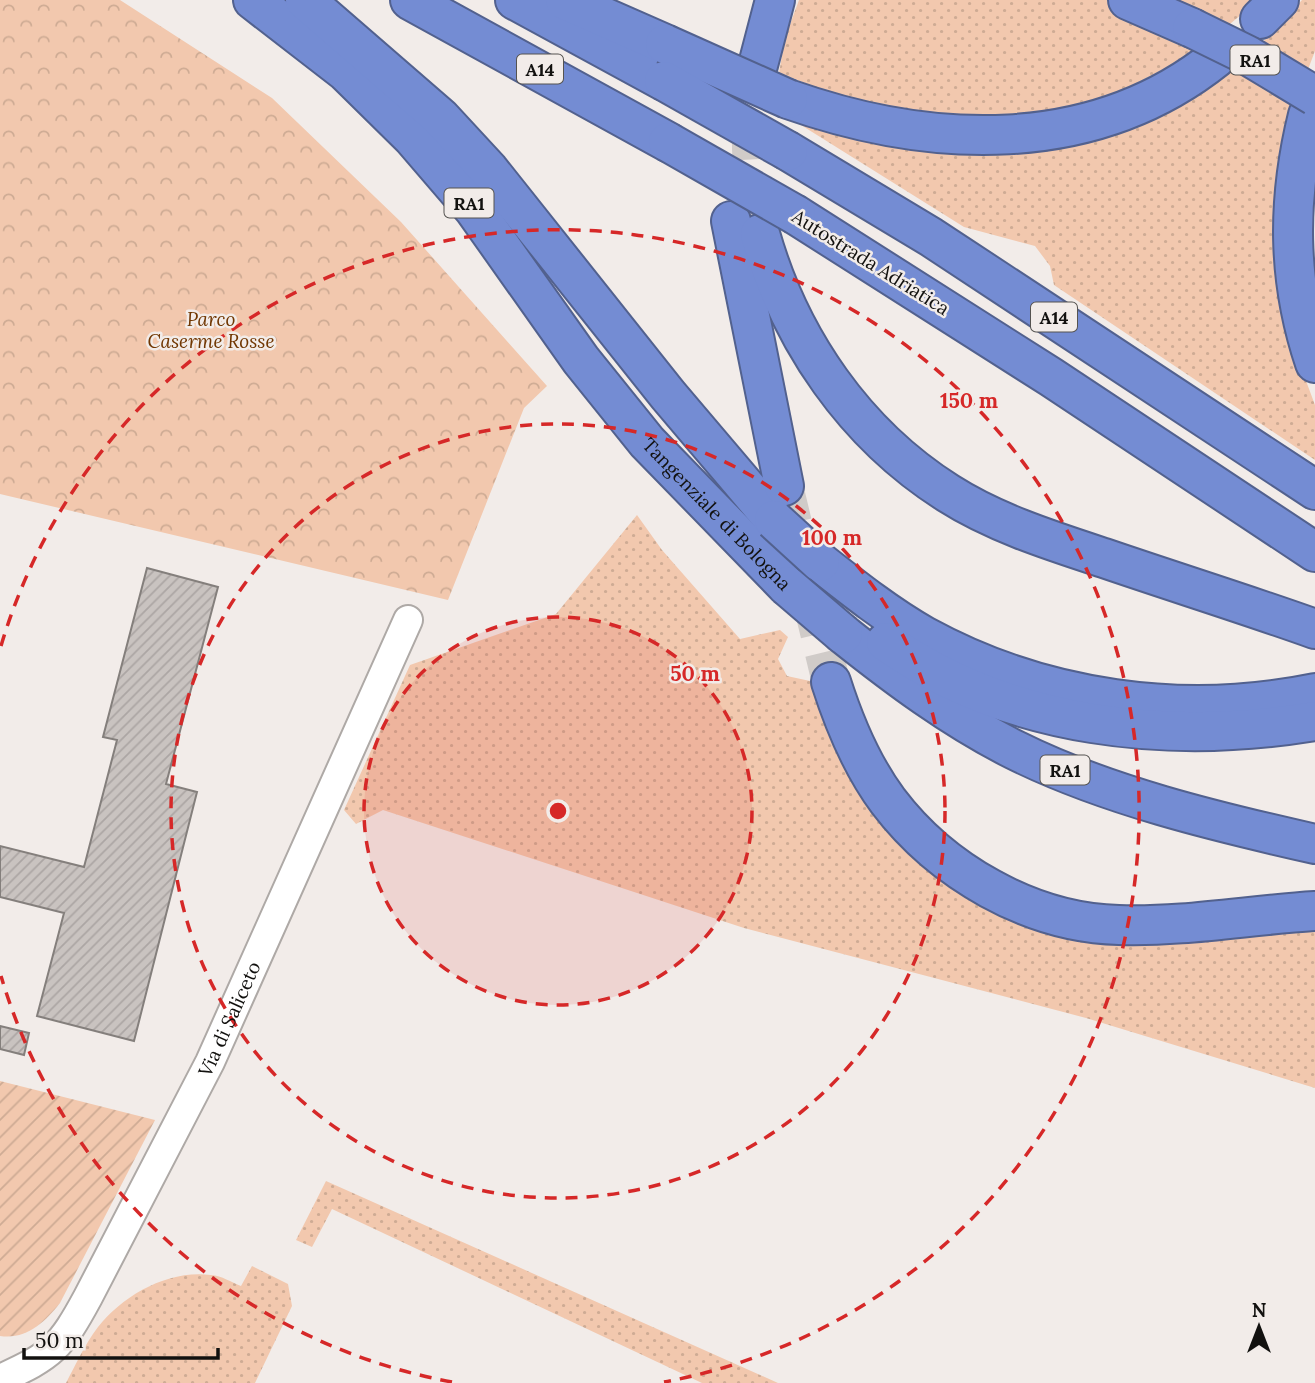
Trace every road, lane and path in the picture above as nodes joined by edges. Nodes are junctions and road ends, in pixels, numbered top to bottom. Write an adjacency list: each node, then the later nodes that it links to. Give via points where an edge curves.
1 (253, 0): 14 (highway, Tangenziale di Bologna / RA1, via 346,72 413,138 474,209 581,360 647,442)
2 (305, 0): 14 (highway, via 440,117 489,170)
3 (410, 0): 15 (highway, Autostrada Adriatica / A14, bridge, via 796,215)
4 (515, 0): 10 (highway, A14)
5 (565, 0): 10 (highway)
6 (749, 0): 7 (highway, via 745,61)
7 (775, 0)
8 (1128, 0): 11 (highway, RA1, bridge, via 1247,55)
9 (1216, 58): 10 (highway, bridge, via 1174,87 1111,116 1060,130 1006,136 880,126)
10 (664, 62): 13 (highway, A14, bridge, via 789,151 931,237)
11 (1311, 106): 12 (highway, via 1298,155 1291,236 1294,283)
12 (1315, 363)
13 (1315, 490)
14 (767, 515): 16 (highway, via 785,577); 18 (highway, via 746,227 819,365 849,407 906,463 950,494 1059,543); 20 (highway, bridge, via 862,595 923,635 991,668 1066,691 1123,701 1218,706)
15 (1315, 552)
16 (837, 619): 21 (highway, via 929,669 1049,715 1147,731 1272,728); 22 (highway, RA1, via 915,691 1015,751 1101,785)
17 (408, 620): 24 (street, Via di Saliceto, via 210,1062 83,1307 48,1356)
18 (1310, 627)
19 (831, 682): 23 (highway, via 861,757 887,800 917,834 951,864 1032,908 1078,921 1117,925 1223,922)
20 (1315, 693)
21 (1315, 721)
22 (1315, 844)
23 (1315, 911)
24 (0, 1379)

